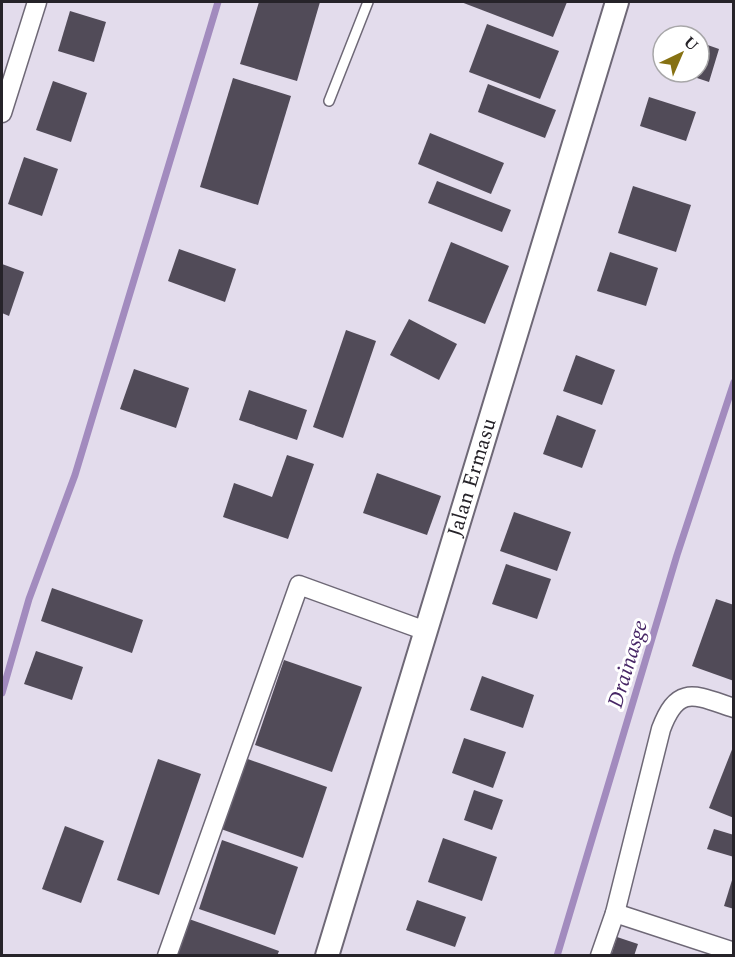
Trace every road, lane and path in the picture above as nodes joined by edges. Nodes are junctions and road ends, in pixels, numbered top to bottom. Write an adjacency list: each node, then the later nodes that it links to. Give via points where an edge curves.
1 (38, 2): 4 (street)
2 (368, 2): 5 (lane)
3 (617, 2): 7 (street, Jalan Ermasu)
4 (9, 66): 6 (street)
5 (329, 101)
6 (2, 113)
7 (426, 631): 11 (street, via 299,585); 12 (street, Jalan Ermasu)
8 (734, 708): 9 (street, via 686,696 668,710)
9 (615, 913): 10 (street); 13 (street)
10 (734, 952)
11 (167, 956)
12 (327, 956)
13 (600, 956)

